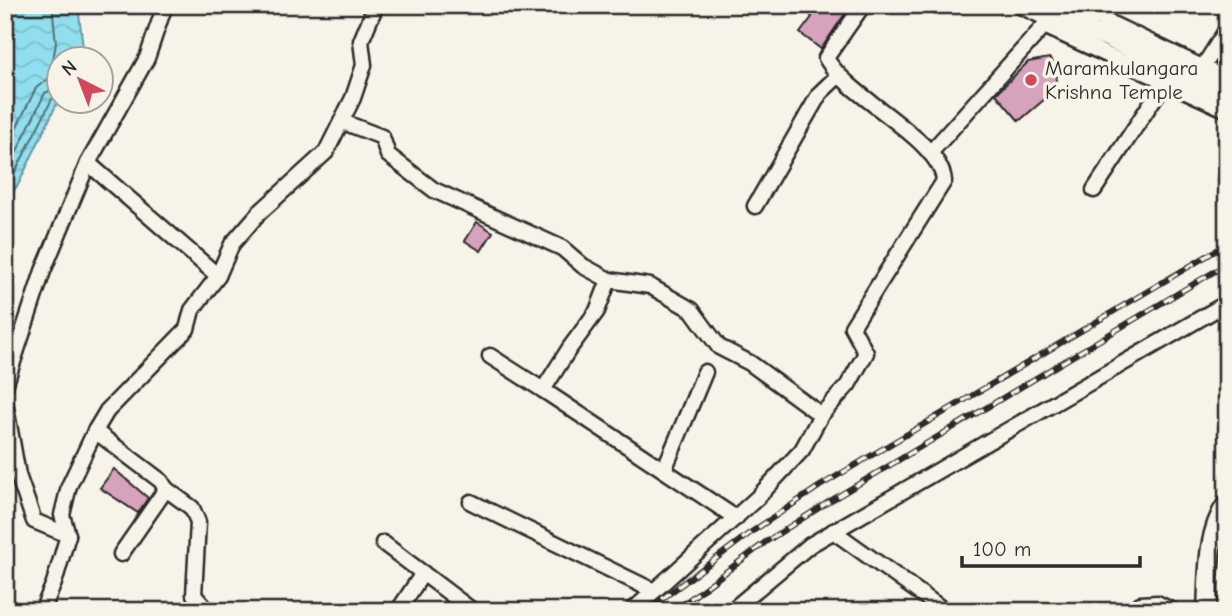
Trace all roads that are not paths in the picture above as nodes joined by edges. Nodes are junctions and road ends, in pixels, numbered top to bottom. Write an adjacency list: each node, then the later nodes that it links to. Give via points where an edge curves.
1 (165, 5): 16 (street, via 147,58)
2 (376, 5): 14 (street, via 361,41 364,65)
3 (863, 5): 9 (street, via 826,58)
4 (1023, 5): 12 (main road, via 1107,37)
5 (1039, 5): 6 (street)
6 (1082, 9): 8 (street)
7 (1227, 29): 8 (street)
8 (1203, 68): 10 (street)
9 (839, 75): 15 (street); 18 (street, via 813,103)
10 (1227, 79)
11 (1165, 82): 13 (street); 15 (street, via 1044,26); 17 (street)
12 (1227, 96)
13 (1227, 110)
14 (343, 122): 19 (street, via 326,152 232,244); 20 (street, via 382,137 388,155 434,190 562,248)
15 (930, 153): 27 (street, via 944,173 944,181 852,327 866,353 848,385)
16 (88, 163): 19 (street); 24 (street, via 43,271)
17 (1094, 190)
18 (755, 206)
19 (218, 276): 28 (street, via 192,310 187,329 107,411)
20 (609, 280): 25 (street, via 597,311); 27 (street, via 650,286 692,310 719,347 750,363)
21 (1227, 303): 34 (street)
22 (490, 356): 25 (street)
23 (705, 372): 29 (street)
24 (5, 386)
25 (544, 390): 29 (street)
26 (5, 402): 35 (street, via 18,475 34,522)
27 (821, 415): 33 (street, via 802,450)
28 (95, 431): 30 (street); 35 (street, via 69,486 62,515)
29 (664, 470): 33 (street)
30 (166, 489): 37 (street); 42 (street, via 192,508 198,522 194,595)
31 (471, 502): 39 (street)
32 (1227, 504): 49 (main road, via 1216,522)
33 (736, 518): 39 (street)
34 (833, 531): 46 (street); 47 (street)
35 (68, 535): 41 (street)
36 (383, 543): 38 (street)
37 (121, 554)
38 (423, 573): 43 (street); 44 (street)
39 (654, 591): 45 (street)
40 (1140, 604): 48 (street, via 1157,603)
41 (42, 611)
42 (208, 611)
43 (398, 611)
44 (473, 611)
45 (632, 611)
46 (731, 611)
47 (945, 611)
48 (1173, 611)
49 (1206, 611)

